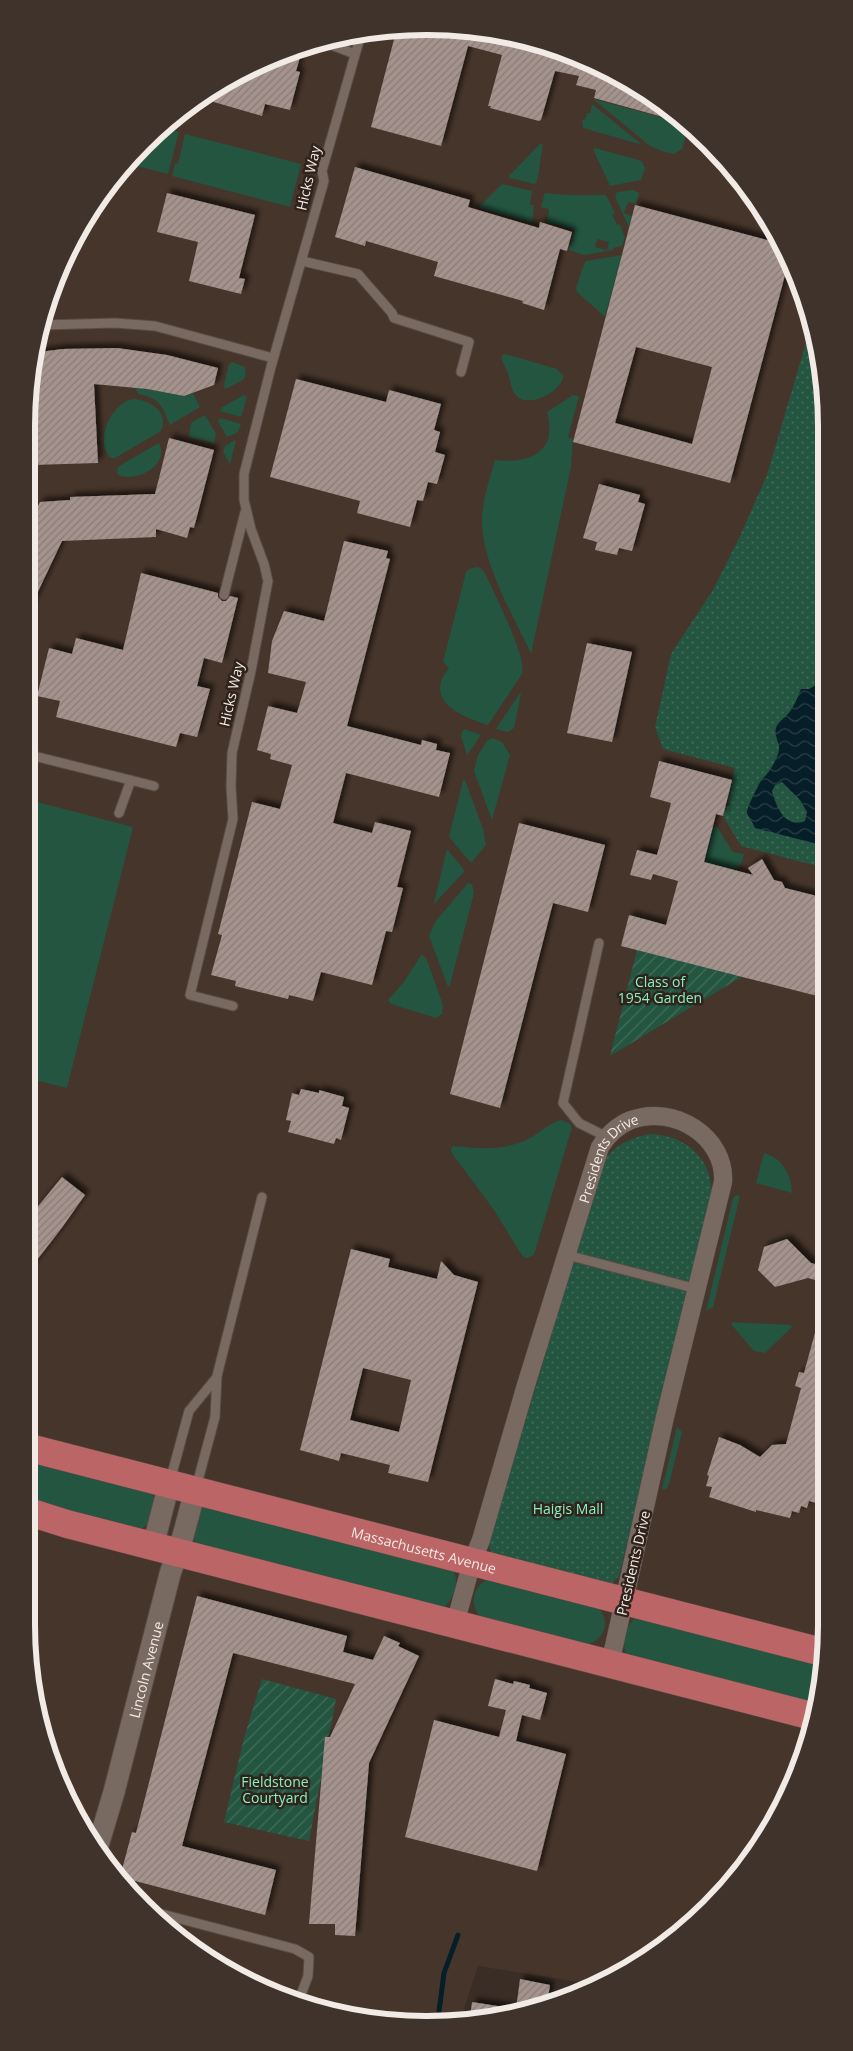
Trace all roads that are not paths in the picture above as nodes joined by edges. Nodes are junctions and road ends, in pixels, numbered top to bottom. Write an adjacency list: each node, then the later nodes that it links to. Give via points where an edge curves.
1 (359, 41): 3 (lane, Hicks Way)
2 (334, 46): 3 (lane)
3 (355, 54): 4 (lane, Hicks Way, via 322,171 324,181)
4 (302, 261): 6 (lane, Hicks Way); 7 (lane, via 358,274 394,318 469,342)
5 (48, 326): 6 (lane, via 115,323 155,326)
6 (273, 358): 8 (lane, Hicks Way, via 244,474)
7 (461, 372)
8 (246, 506): 9 (lane); 15 (lane, Hicks Way, via 268,581 232,756 233,820 190,996)
9 (224, 595)
10 (35, 756): 11 (lane)
11 (131, 780): 12 (lane); 13 (lane)
12 (154, 786)
13 (119, 813)
14 (599, 943): 16 (lane, via 563,1103 579,1123)
15 (233, 1006)
16 (607, 1137): 18 (street, Presidents Drive, via 594,1161); 19 (street, Presidents Drive, via 631,1120 649,1116 669,1118 701,1131 715,1148 724,1171 723,1182)
17 (262, 1196): 20 (lane)
18 (567, 1255): 19 (lane); 26 (street, Presidents Drive)
19 (697, 1289): 27 (street, Presidents Drive)
20 (218, 1376): 22 (lane, via 189,1411); 23 (lane, via 215,1417)
21 (35, 1449): 22 (main road, Massachusetts Avenue)
22 (169, 1484): 23 (main road, Massachusetts Avenue); 25 (street, Lincoln Avenue)
23 (195, 1491): 25 (street, Lincoln Avenue); 26 (main road, Massachusetts Avenue)
24 (35, 1514): 25 (main road)
25 (165, 1549): 28 (main road); 32 (street, Lincoln Avenue, via 114,1792)
26 (472, 1562): 27 (main road, Massachusetts Avenue); 28 (street, Presidents Drive)
27 (624, 1602): 29 (main road, Massachusetts Avenue); 30 (street, Presidents Drive)
28 (455, 1624): 30 (main road)
29 (817, 1651)
30 (610, 1664): 31 (main road)
31 (807, 1715)
32 (100, 1841)
33 (163, 1914): 34 (lane, via 295,1949 309,1957 308,1976)
34 (301, 1995)

